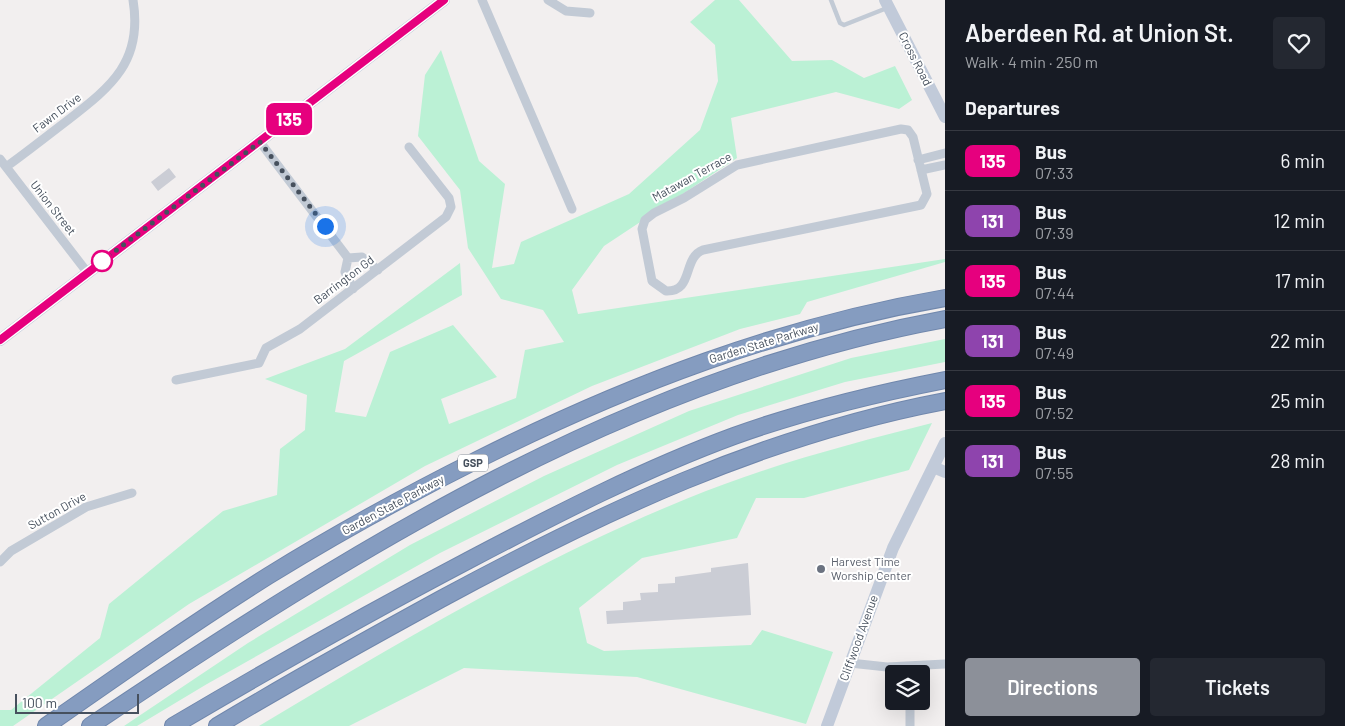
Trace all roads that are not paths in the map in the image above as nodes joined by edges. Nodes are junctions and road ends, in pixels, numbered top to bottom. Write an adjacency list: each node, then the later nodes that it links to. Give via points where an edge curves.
1 (133, 0): 15 (street, Fawn Drive, via 134,39 120,74 100,95)
2 (444, 0): 9 (street)
3 (482, 0): 17 (street)
4 (548, 0): 7 (street, via 566,12)
5 (831, 0): 6 (lane, via 844,25)
6 (887, 4): 8 (street, Cross Road)
7 (590, 13)
8 (945, 117)
9 (260, 142): 18 (street); 20 (street)
10 (409, 147): 19 (street, Barrington Gd, via 449,198 450,211)
11 (945, 153): 13 (street)
12 (0, 159): 15 (street, Union Street)
13 (918, 160): 16 (street, Matawan Terrace); 16 (street, Matawan Terrace, via 912,133 901,129 730,168 684,198 654,212 646,220 642,235 652,281 666,291 677,289 685,282 692,257 703,250 921,205 927,194)
14 (945, 165): 16 (street)
15 (6, 167): 20 (street, Union Street)
16 (921, 170)
17 (572, 209)
18 (348, 258): 19 (street, via 362,257); 21 (street, via 346,272)
19 (378, 270): 21 (street, Barrington Gd)
20 (87, 272): 24 (street)
21 (353, 288): 25 (street, Barrington Gd, via 300,329 266,348 259,363)
22 (945, 298): 38 (highway, Garden State Parkway / GSP, via 817,326 732,351 647,382 536,431 401,500 296,559 195,623)
23 (945, 319): 39 (highway, Garden State Parkway / GSP, via 874,333 758,366 673,397 536,459 325,573)
24 (0, 340)
25 (176, 380)
26 (945, 380): 40 (highway, via 794,416 734,436 647,472 410,591)
27 (945, 401): 41 (highway, via 801,438 648,495 564,534 464,587)
28 (945, 443): 29 (street, Cliffwood Avenue)
29 (933, 467): 30 (street); 33 (street, Cliffwood Avenue, via 893,548)
30 (945, 472)
31 (132, 494): 32 (street, Sutton Drive, via 86,507 11,551)
32 (0, 562)
33 (850, 663): 36 (street); 42 (street, Cliffwood Avenue)
34 (945, 664): 35 (street)
35 (930, 666)
36 (885, 667)
37 (910, 710): 43 (street)
38 (46, 726)
39 (90, 726)
40 (173, 726)
41 (217, 726)
42 (827, 726)
43 (910, 726)

